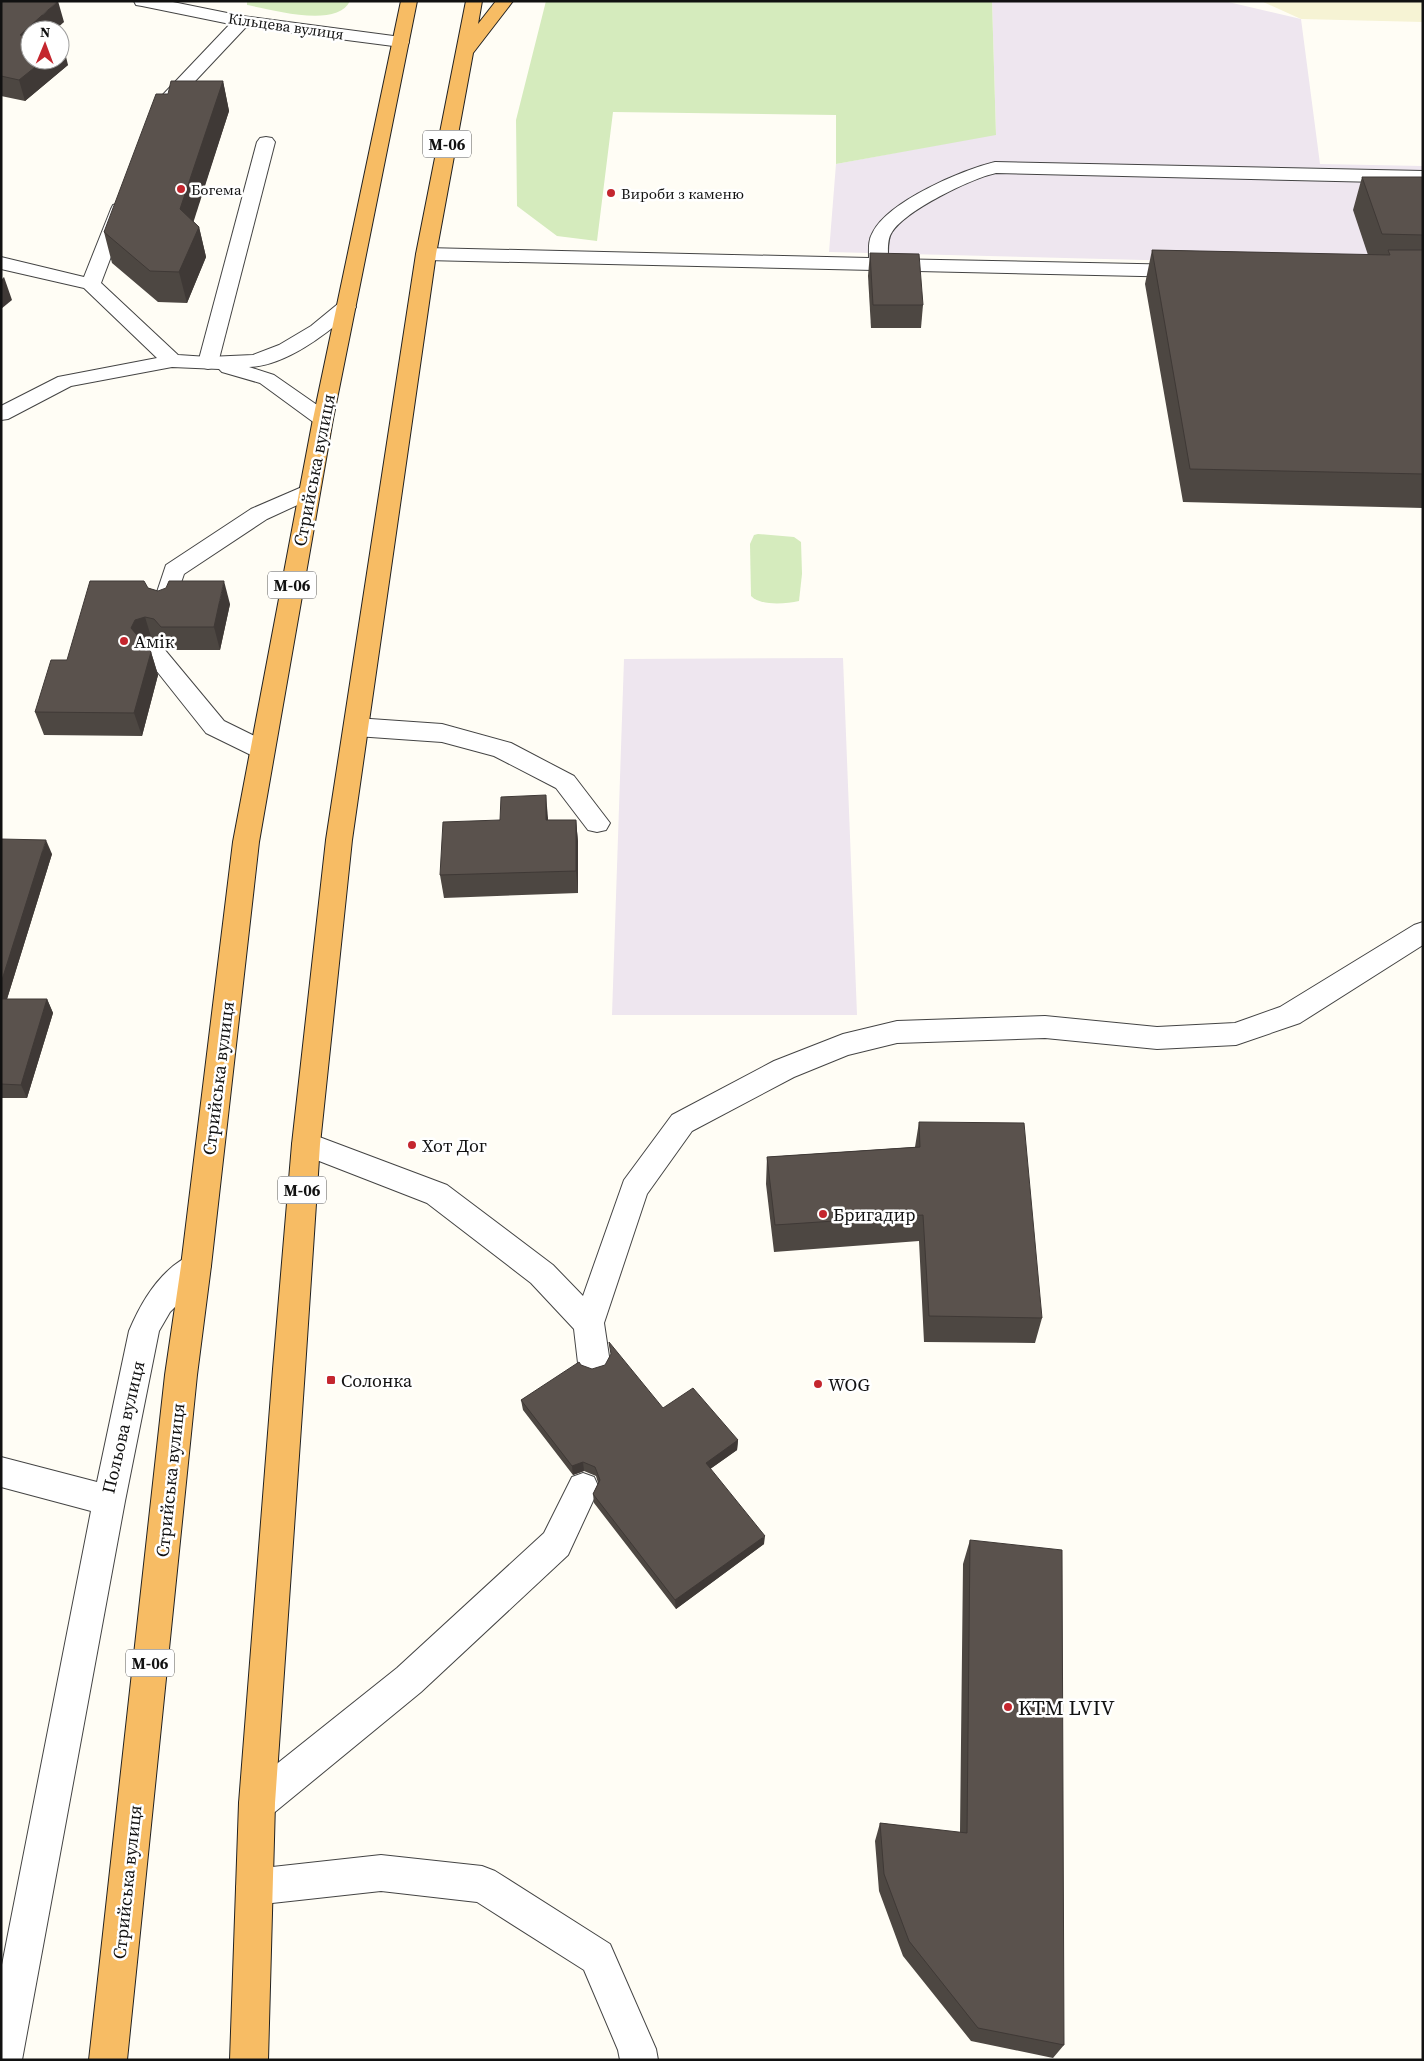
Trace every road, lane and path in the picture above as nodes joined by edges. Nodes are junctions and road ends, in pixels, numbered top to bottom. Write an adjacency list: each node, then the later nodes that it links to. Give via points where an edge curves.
1 (142, 1): 6 (street, Кільцева вулиця)
2 (409, 1): 7 (highway, М-06)
3 (474, 1): 8 (highway)
4 (506, 1): 8 (highway, М-06)
5 (391, 10): 7 (highway)
6 (242, 21): 7 (street, Кільцева вулиця); 9 (street, via 156,113)
7 (401, 42): 18 (highway, Стрийська вулиця / М-06)
8 (466, 51): 13 (highway, М-06)
9 (152, 122)
10 (266, 142): 20 (street)
11 (1423, 177): 15 (street, via 995,167 971,173 894,218 878,240)
12 (125, 194): 17 (street)
13 (426, 254): 15 (street); 26 (highway, М-06)
14 (1, 263): 17 (street)
15 (879, 264): 16 (street)
16 (1205, 271)
17 (91, 284): 19 (street)
18 (346, 307): 20 (street, via 318,330 286,349 256,361); 22 (highway, Стрийська вулиця / М-06)
19 (172, 361): 20 (street); 21 (street, via 65,381)
20 (208, 363): 22 (street, via 267,379)
21 (1, 414)
22 (323, 419): 23 (highway, Стрийська вулиця / М-06)
23 (309, 491): 24 (street, via 259,514 174,570); 27 (highway, Стрийська вулиця / М-06)
24 (164, 604)
25 (152, 650): 27 (street, via 215,727)
26 (356, 727): 28 (street, via 442,733 502,749 566,782); 30 (highway, М-06, via 339,840)
27 (262, 750): 31 (highway, Стрийська вулиця / М-06, via 246,842)
28 (597, 824)
29 (1423, 932): 32 (street, via 1290,1015 1236,1034 1157,1038 1045,1026 897,1032 844,1045 784,1069 682,1123 634,1189)
30 (306, 1144): 32 (street, via 437,1194 542,1274); 37 (highway, М-06)
31 (196, 1266): 36 (street, Польова вулиця, via 167,1291 151,1312 144,1331); 40 (highway, Стрийська вулиця / М-06, via 179,1393)
32 (590, 1324): 33 (street)
33 (594, 1363)
34 (1, 1472): 36 (street, Польова вулиця)
35 (583, 1488): 37 (street, via 556,1544 409,1680)
36 (109, 1501): 39 (street)
37 (257, 1803): 38 (highway, М-06)
38 (254, 1887): 41 (highway, М-06); 42 (street, via 381,1873 482,1884 597,1957)
39 (3, 2060)
40 (108, 2060)
41 (249, 2060)
42 (639, 2060)

